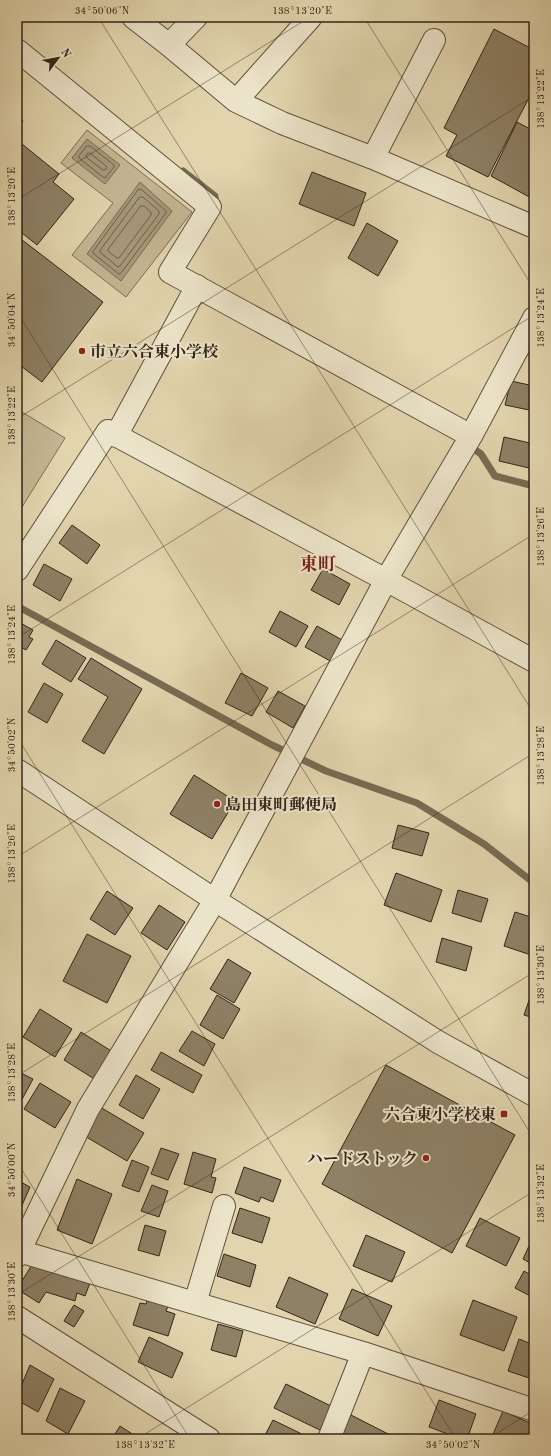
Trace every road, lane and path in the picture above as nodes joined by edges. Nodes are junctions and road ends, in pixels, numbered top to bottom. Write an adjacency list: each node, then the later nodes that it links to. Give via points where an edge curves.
1 (133, 17): 5 (street)
2 (196, 17): 5 (street)
3 (311, 17): 7 (street)
4 (434, 40): 8 (street)
5 (169, 45): 7 (street)
6 (17, 50): 10 (street, via 210,207 170,272)
7 (236, 101): 8 (street, via 282,124)
8 (373, 158): 9 (street)
9 (534, 227)
10 (197, 286): 12 (street); 13 (street)
11 (531, 328): 13 (street)
12 (116, 436): 14 (street, via 108,431); 15 (street)
13 (472, 436): 15 (street)
14 (17, 570)
15 (386, 580): 16 (street); 18 (street)
16 (534, 661)
17 (17, 770): 18 (street)
18 (215, 900): 19 (street, via 438,1042); 21 (street, via 88,1109)
19 (534, 1095)
20 (224, 1206): 22 (street)
21 (18, 1253): 22 (street)
22 (195, 1303): 24 (street)
23 (17, 1317): 26 (street)
24 (363, 1353): 25 (street); 27 (street)
25 (534, 1410)
26 (209, 1439)
27 (329, 1439)

